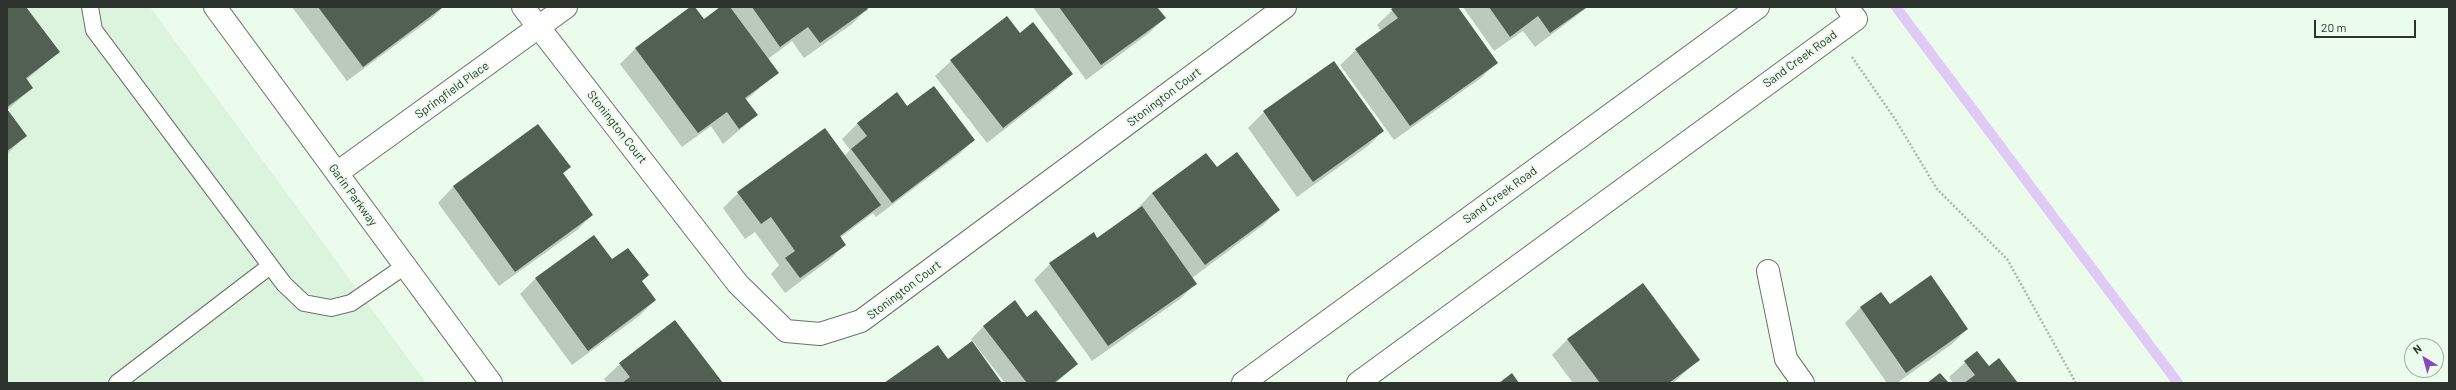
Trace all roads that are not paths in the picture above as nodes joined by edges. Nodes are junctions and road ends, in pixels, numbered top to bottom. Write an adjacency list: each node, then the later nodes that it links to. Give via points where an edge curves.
1 (90, 7): 10 (lane, via 94,30)
2 (215, 7): 9 (street, Garin Parkway)
3 (523, 7): 8 (street, Stonington Court)
4 (566, 7): 8 (street, Springfield Place)
5 (1285, 7): 8 (street, Stonington Court, via 861,321 820,334 786,330 738,284 638,152)
6 (1758, 7): 15 (street, Sand Creek Road)
7 (1851, 13): 16 (street, Sand Creek Road, via 1836,33)
8 (538, 28): 9 (street, Springfield Place)
9 (337, 173): 11 (street, Garin Parkway)
10 (270, 266): 11 (lane, via 304,303 331,308 351,303); 13 (lane)
11 (405, 266): 14 (street, Garin Parkway)
12 (1768, 271): 17 (street, via 1786,359)
13 (117, 383)
14 (491, 383)
15 (1243, 383)
16 (1358, 383)
17 (1803, 383)

